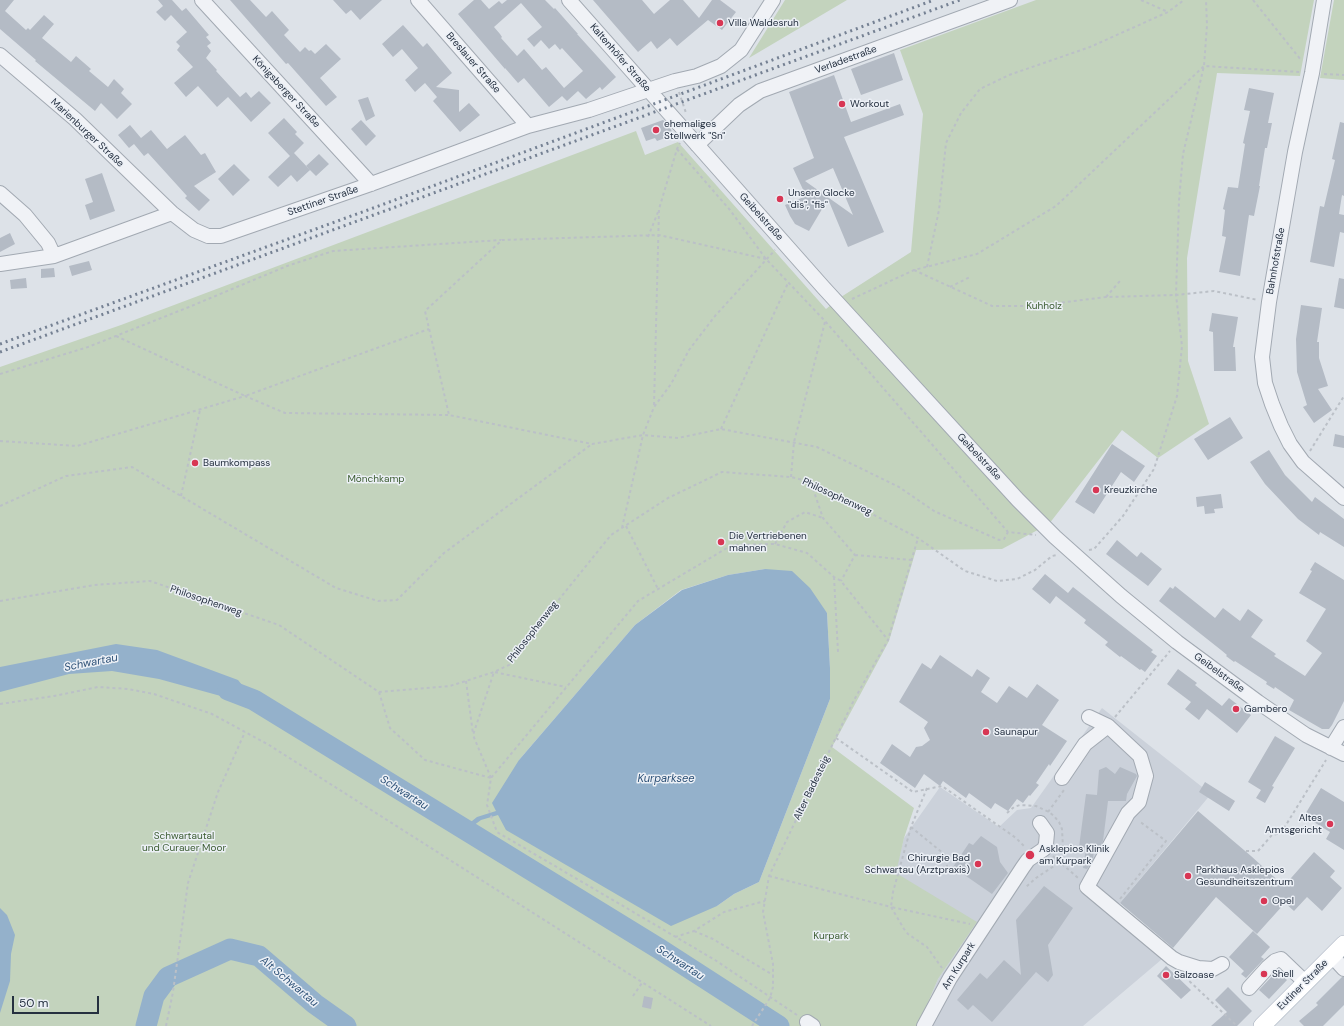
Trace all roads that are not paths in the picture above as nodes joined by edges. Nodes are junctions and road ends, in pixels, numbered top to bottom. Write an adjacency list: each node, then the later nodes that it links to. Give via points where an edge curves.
1 (202, 0): 12 (street, Königsberger Straße)
2 (418, 0): 10 (street, Breslauer Straße)
3 (569, 0): 8 (street, Kaltenhöfer Straße)
4 (773, 0): 8 (street, Stettiner Straße, via 741,50 721,66 697,76 675,80)
5 (1010, 0): 11 (street, Verladestraße, via 760,91 739,105)
6 (1324, 0): 17 (street, Bahnhofstraße, via 1295,152 1262,356 1265,383 1290,444 1303,462)
7 (0, 55): 14 (street, Marienburger Straße, via 75,119)
8 (648, 90): 9 (street, Kaltenhöfer Straße); 10 (street, Stettiner Straße, via 589,110)
9 (672, 116): 11 (street, Geibelstraße)
10 (528, 126): 12 (street, Stettiner Straße)
11 (697, 145): 21 (street, Geibelstraße, via 1018,500 1072,554 1177,642)
12 (371, 184): 14 (street, Stettiner Straße, via 221,236 208,236 194,230)
13 (0, 193): 15 (street, via 25,215 48,243)
14 (172, 213): 15 (street)
15 (54, 256): 16 (street)
16 (0, 264)
17 (1344, 498)
18 (1089, 717): 19 (street)
19 (1108, 726): 23 (street, via 1085,744); 27 (street, via 1140,756 1146,776 1139,802 1128,813 1087,887 1179,962 1206,969)
20 (1344, 727): 21 (street)
21 (1329, 752): 22 (street, Geibelstraße)
22 (1344, 754)
23 (1062, 778)
24 (1042, 820): 31 (street, Am Kurpark, via 1047,833 1044,849 1028,860 950,978)
25 (1344, 944): 26 (main road, Eutiner Straße)
26 (1332, 956): 28 (street); 29 (main road, Eutiner Straße)
27 (1222, 964)
28 (1344, 969)
29 (1305, 982): 30 (street, via 1281,959 1268,967); 32 (main road, Eutiner Straße)
30 (1249, 988)
31 (924, 1026)
32 (1262, 1026)

